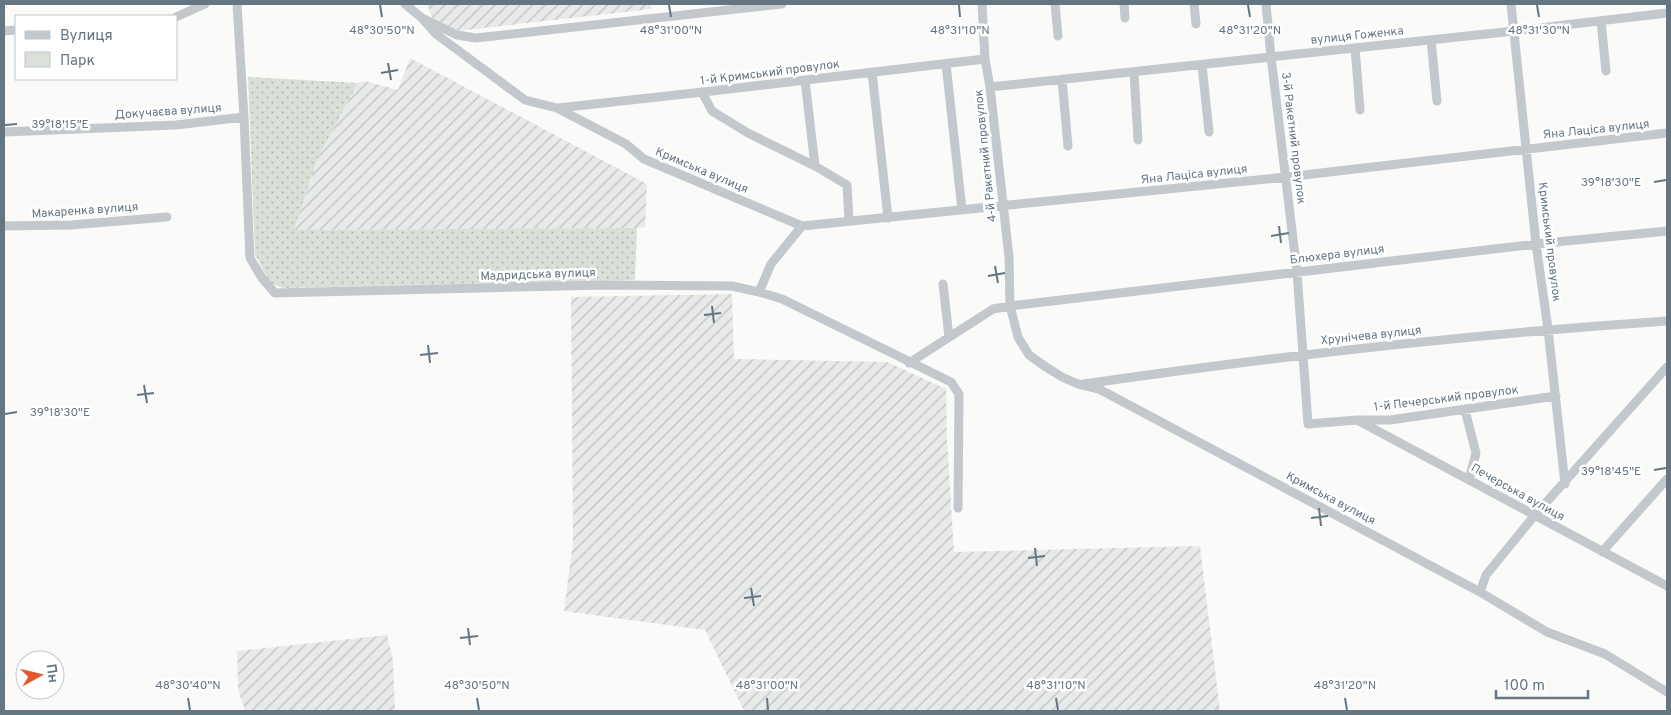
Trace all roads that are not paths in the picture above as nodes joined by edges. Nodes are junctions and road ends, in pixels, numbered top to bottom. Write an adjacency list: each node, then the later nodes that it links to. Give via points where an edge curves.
1 (182, 4): 13 (street)
2 (205, 4): 13 (street)
3 (237, 4): 36 (street, Мадридська вулиця)
4 (405, 4): 14 (street)
5 (782, 4): 14 (street, via 476,38 457,35)
6 (982, 4): 23 (street, 4-й Ракетний провулок)
7 (1055, 4): 19 (street)
8 (1124, 4): 15 (street)
9 (1194, 4): 17 (street)
10 (1266, 4): 22 (street, 3-й Ракетний провулок)
11 (1511, 4): 18 (street, Кримський провулок)
12 (1667, 13): 16 (street, вулиця Гоженка)
13 (179, 16)
14 (422, 18): 34 (street, Кримська вулиця, via 436,34 525,100)
15 (1125, 18)
16 (1601, 21): 18 (street, вулиця Гоженка); 26 (street)
17 (1196, 24)
18 (1514, 32): 20 (street, вулиця Гоженка); 42 (street, Кримський провулок)
19 (1058, 36)
20 (1432, 40): 21 (street, вулиця Гоженка); 33 (street)
21 (1355, 48): 22 (street, вулиця Гоженка); 35 (street)
22 (1271, 57): 25 (street, вулиця Гоженка); 44 (street, 3-й Ракетний провулок)
23 (985, 58): 24 (street, 1-й Кримський провулок); 31 (street, 4-й Ракетний провулок)
24 (946, 64): 27 (street, 1-й Кримський провулок); 46 (street)
25 (1202, 64): 28 (street, вулиця Гоженка); 38 (street)
26 (1606, 71)
27 (872, 72): 30 (street, 1-й Кримський провулок); 48 (street)
28 (1134, 72): 29 (street, вулиця Гоженка); 40 (street)
29 (1062, 79): 31 (street, вулиця Гоженка); 41 (street)
30 (805, 80): 32 (street, 1-й Кримський провулок); 43 (street)
31 (990, 87): 45 (street, 4-й Ракетний провулок)
32 (702, 92): 34 (street, 1-й Кримський провулок); 43 (street, via 712,111)
33 (1437, 101)
34 (557, 108): 51 (street, Кримська вулиця, via 626,144 644,159)
35 (1360, 110)
36 (244, 117): 37 (street, Докучаєва вулиця, via 176,125); 56 (street, Мадридська вулиця, via 250,258 275,293 606,285 732,286)
37 (4, 132)
38 (1209, 132)
39 (1667, 134): 42 (street, Яна Лаціса вулиця)
40 (1138, 140)
41 (1068, 146)
42 (1526, 149): 44 (street, Яна Лаціса вулиця); 53 (street, Кримський провулок)
43 (815, 166): 49 (street, via 847,185)
44 (1286, 177): 45 (street, Яна Лаціса вулиця); 54 (street, 3-й Ракетний провулок)
45 (1003, 206): 46 (street, Яна Лаціса вулиця); 57 (street, 4-й Ракетний провулок)
46 (962, 210): 48 (street, Яна Лаціса вулиця)
47 (168, 217): 50 (street, Макаренка вулиця)
48 (888, 218): 49 (street, Яна Лаціса вулиця)
49 (849, 221): 51 (street, Яна Лаціса вулиця)
50 (4, 226)
51 (802, 226): 56 (street, via 771,264)
52 (1667, 231): 53 (street, Блюхера вулиця)
53 (1536, 244): 54 (street, Блюхера вулиця); 59 (street, Кримський провулок)
54 (1297, 272): 57 (street, Блюхера вулиця); 61 (street, 3-й Ракетний провулок)
55 (943, 284): 60 (street)
56 (759, 292): 62 (street, Мадридська вулиця, via 782,299)
57 (1010, 306): 60 (street, Блюхера вулиця, via 992,309); 64 (street, Кримська вулиця, via 1018,337 1029,355)
58 (1667, 321): 59 (street, Хрунічева вулиця)
59 (1548, 329): 61 (street, Хрунічева вулиця); 65 (street, Кримський провулок)
60 (949, 337): 62 (street, Блюхера вулиця)
61 (1304, 354): 64 (street, Хрунічева вулиця); 68 (street, 3-й Ракетний провулок)
62 (909, 363): 72 (street, Мадридська вулиця, via 951,382 959,394)
63 (1667, 367): 71 (street)
64 (1078, 384): 76 (street, Кримська вулиця, via 1099,389)
65 (1556, 396): 66 (street, 1-й Печерський провулок); 71 (street, Кримський провулок)
66 (1465, 410): 67 (street, 1-й Печерський провулок, via 1390,420); 70 (street, via 1476,453)
67 (1357, 420): 68 (street, 1-й Печерський провулок); 70 (street, Печерська вулиця)
68 (1308, 424)
69 (1667, 479): 74 (street)
70 (1469, 480): 73 (street, Печерська вулиця)
71 (1565, 484): 73 (street)
72 (958, 508)
73 (1534, 516): 74 (street, Печерська вулиця); 76 (street, via 1486,575)
74 (1602, 552): 75 (street, Печерська вулиця)
75 (1666, 583)
76 (1480, 592): 77 (street, Кримська вулиця, via 1547,632 1605,654)
77 (1667, 692)

